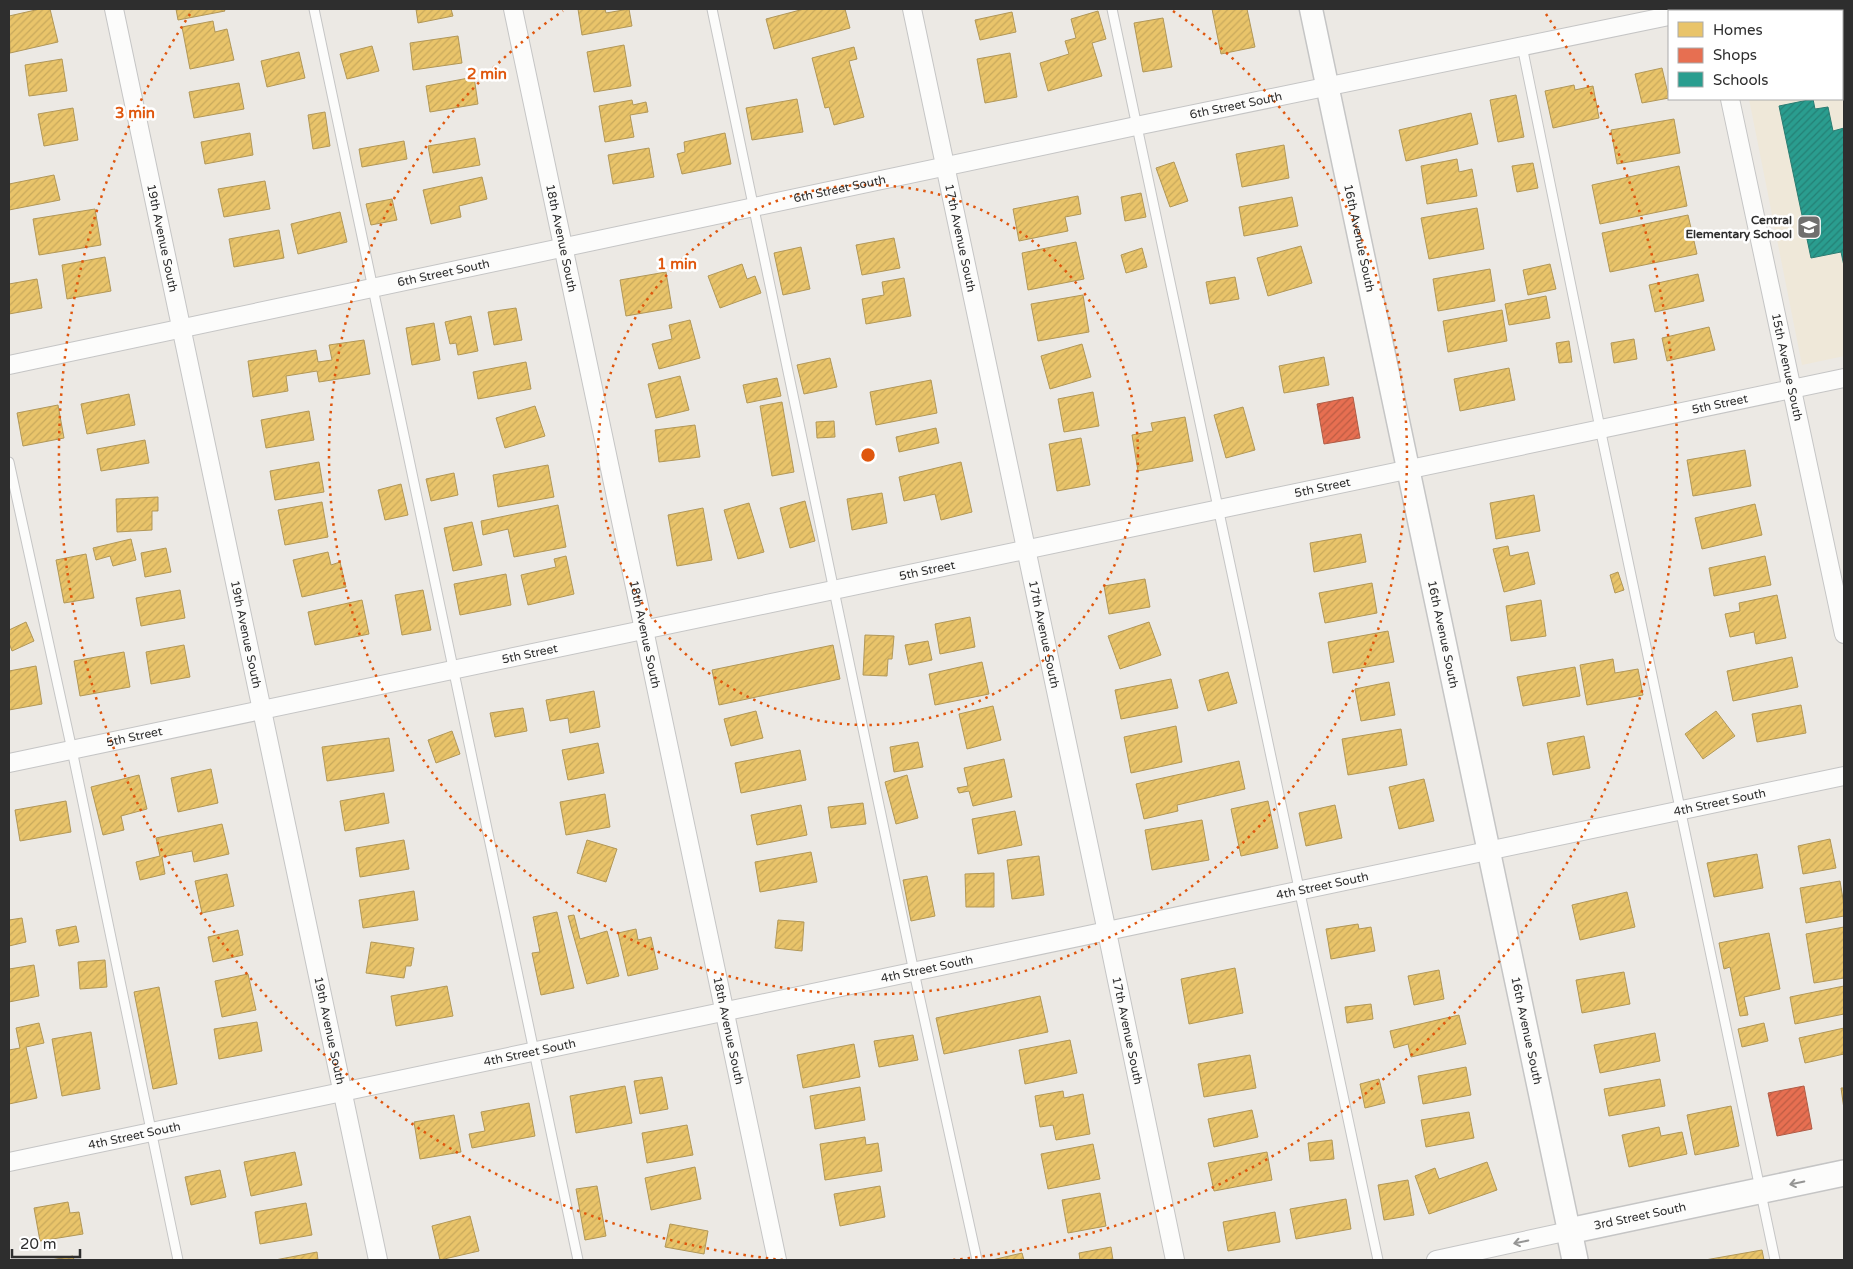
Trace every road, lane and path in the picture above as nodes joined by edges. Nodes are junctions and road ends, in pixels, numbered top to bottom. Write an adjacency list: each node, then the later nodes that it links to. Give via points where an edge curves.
1 (114, 9): 17 (street, 19th Avenue South)
2 (314, 9): 16 (lane)
3 (513, 9): 15 (street, 18th Avenue South)
4 (712, 9): 14 (lane)
5 (912, 9): 13 (street, 17th Avenue South)
6 (1112, 9): 12 (lane)
7 (1311, 9): 10 (street, 16th Avenue South)
8 (1668, 16): 9 (street, 6th Street South)
9 (1522, 46): 10 (street, 6th Street South); 21 (lane)
10 (1327, 87): 12 (street, 6th Street South); 23 (street, 16th Avenue South)
11 (1730, 100): 20 (street, 15th Avenue South)
12 (1136, 126): 13 (street, 6th Street South); 24 (lane)
13 (945, 167): 14 (street, 6th Street South); 25 (street, 17th Avenue South)
14 (754, 207): 15 (street, 6th Street South); 26 (lane)
15 (563, 248): 16 (street, 6th Street South); 27 (street, 18th Avenue South)
16 (373, 288): 17 (street, 6th Street South); 29 (lane)
17 (180, 328): 18 (street, 6th Street South); 30 (street, 19th Avenue South)
18 (9, 365)
19 (1844, 378): 20 (street, 5th Street)
20 (1792, 389): 21 (street, 5th Street); 28 (street, 15th Avenue South)
21 (1600, 428): 23 (street, 5th Street); 34 (lane)
22 (9, 462): 31 (lane)
23 (1408, 469): 24 (street, 5th Street); 35 (street, 16th Avenue South)
24 (1218, 509): 25 (street, 5th Street); 36 (lane)
25 (1026, 549): 26 (street, 5th Street); 37 (street, 17th Avenue South)
26 (835, 589): 27 (street, 5th Street); 38 (lane)
27 (643, 629): 29 (street, 5th Street); 39 (street, 18th Avenue South)
28 (1844, 634)
29 (452, 670): 30 (street, 5th Street); 40 (lane)
30 (262, 710): 31 (street, 5th Street); 41 (street, 19th Avenue South)
31 (72, 750): 32 (street, 5th Street); 42 (lane)
32 (9, 763)
33 (1844, 776): 34 (street, 4th Street South)
34 (1680, 811): 35 (street, 4th Street South); 45 (lane)
35 (1489, 851): 36 (street, 4th Street South); 46 (street, 16th Avenue South)
36 (1299, 892): 37 (street, 4th Street South); 53 (lane)
37 (1108, 932): 38 (street, 4th Street South); 52 (street, 17th Avenue South)
38 (914, 972): 39 (street, 4th Street South); 51 (lane)
39 (724, 1012): 40 (street, 4th Street South); 50 (street, 18th Avenue South)
40 (534, 1052): 41 (street, 4th Street South); 49 (lane)
41 (343, 1092): 42 (street, 4th Street South); 48 (street, 19th Avenue South)
42 (151, 1132): 43 (street, 4th Street South); 47 (lane)
43 (9, 1162)
44 (1844, 1173): 45 (main road, 3rd Street South, one-way to 45)
45 (1760, 1191): 46 (main road, 3rd Street South); 56 (lane)
46 (1569, 1231): 54 (street, 3rd Street South, one-way to 54); 55 (main road, 16th Avenue South)
47 (178, 1260)
48 (378, 1260)
49 (578, 1260)
50 (777, 1260)
51 (977, 1260)
52 (1175, 1260)
53 (1378, 1260)
54 (1436, 1260)
55 (1575, 1260)
56 (1775, 1260)

